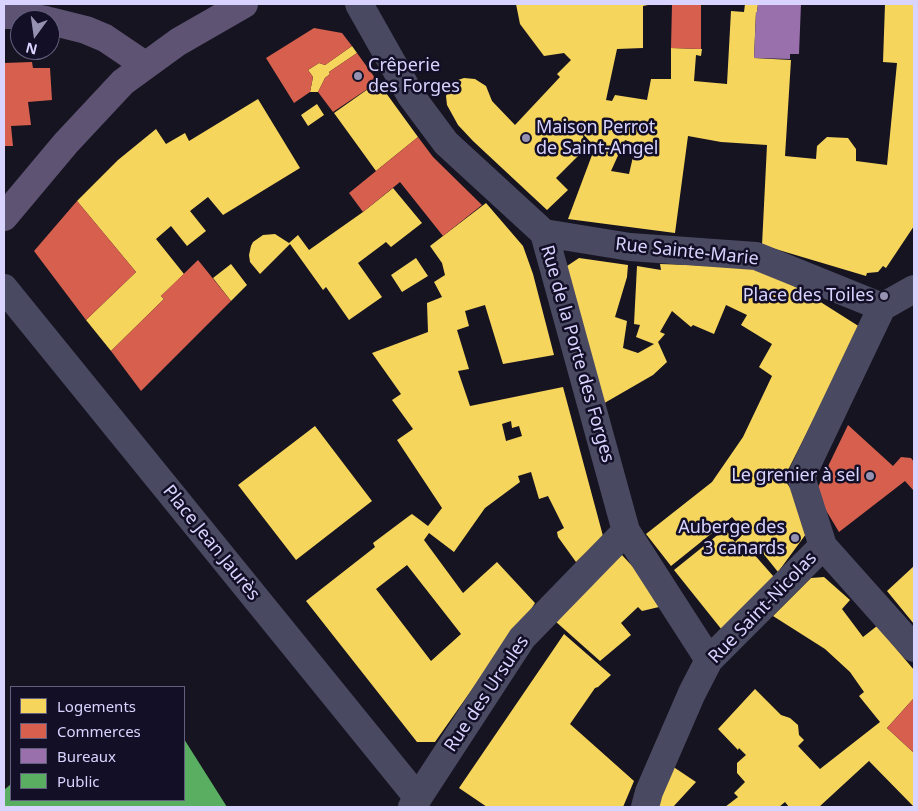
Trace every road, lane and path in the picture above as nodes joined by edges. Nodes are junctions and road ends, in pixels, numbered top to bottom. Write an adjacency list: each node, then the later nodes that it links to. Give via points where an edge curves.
1 (244, 4): 4 (main road)
2 (359, 4): 6 (street, Rue de la Porte des Forges, via 411,96 446,143)
3 (60, 24): 4 (main road, via 105,38)
4 (145, 65): 5 (main road, via 123,82)
5 (4, 217)
6 (544, 233): 9 (street, Rue Sainte-Marie, via 630,247 756,256); 10 (street, Rue de la Porte des Forges)
7 (4, 288): 14 (street, Place Jean Jaurès)
8 (914, 289): 9 (street)
9 (882, 307): 11 (street, via 801,477)
10 (626, 531): 13 (street, Rue de la Porte des Forges); 14 (street, Rue des Ursules, via 522,638)
11 (823, 546): 12 (street); 13 (street, Rue Saint-Nicolas)
12 (914, 648)
13 (710, 660): 15 (street, Rue Saint-Nicolas, via 676,729)
14 (415, 803)
15 (645, 807)

